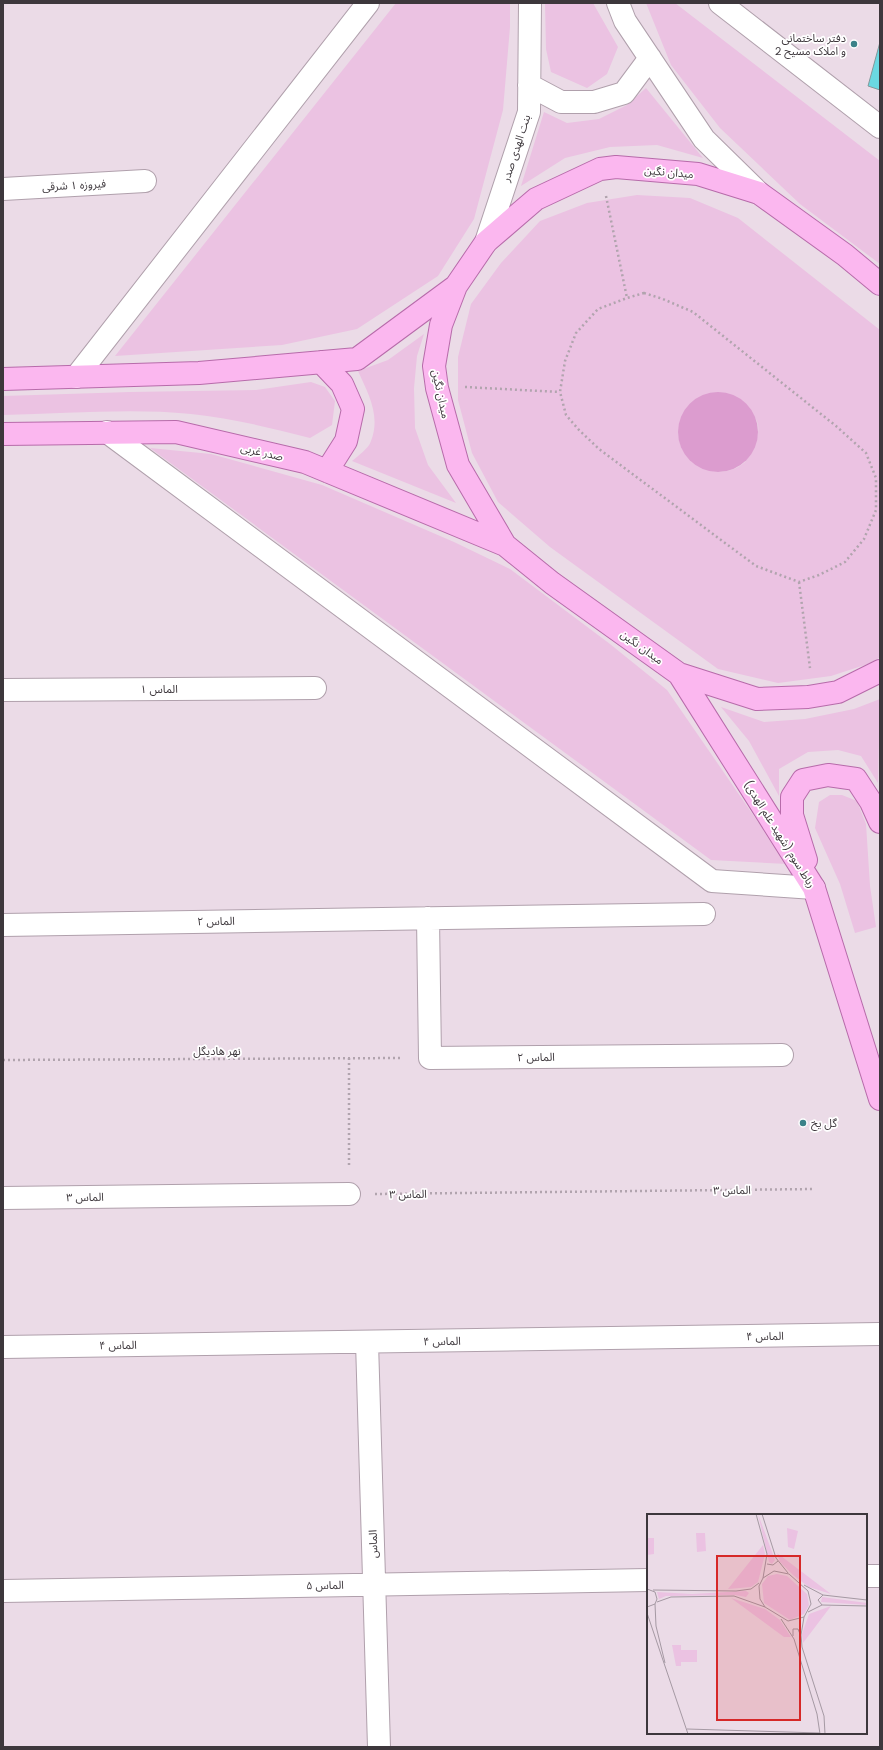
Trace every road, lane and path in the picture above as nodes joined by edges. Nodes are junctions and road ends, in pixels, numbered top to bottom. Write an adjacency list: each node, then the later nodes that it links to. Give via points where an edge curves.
1 (368, 3): 17 (street)
2 (530, 3): 6 (street, بنت الهدی صدر)
3 (618, 3): 5 (street, via 625,21)
4 (720, 3): 7 (street)
5 (650, 58): 6 (street, via 624,93 594,102 561,102); 10 (street, via 704,139)
6 (529, 85): 12 (street, بنت الهدی صدر, via 529,112)
7 (880, 127)
8 (145, 181): 9 (street, فیروزه ۱ شرقی)
9 (3, 189)
10 (759, 193): 12 (main road, میدان نگین, via 698,174 616,167 600,169 536,199); 13 (main road, میدان نگین, via 845,254)
11 (607, 200): 15 (path)
12 (486, 242): 14 (main road, میدان نگین)
13 (880, 284)
14 (456, 286): 16 (main road, via 357,359); 26 (main road, میدان نگین, via 441,324 434,366 437,388 458,465)
15 (627, 298): 20 (path, via 598,309 576,333 565,361); 25 (path, via 644,293 693,312 866,453)
16 (321, 362): 17 (main road, via 199,373); 23 (main road, via 342,384 353,409 346,441)
17 (76, 377): 18 (main road)
18 (3, 379)
19 (458, 386): 20 (path)
20 (560, 392): 27 (path, via 566,415 599,449 756,566)
21 (107, 432): 22 (main road, صدر غربی); 23 (main road, صدر غربی, via 176,432 304,462); 34 (street, via 712,880)
22 (3, 434)
23 (327, 471): 26 (main road, صدر غربی)
24 (880, 477): 25 (path)
25 (876, 478): 27 (path, via 876,510 864,539 845,562)
26 (505, 545): 30 (main road, میدان نگین, via 552,583)
27 (799, 582): 28 (path)
28 (811, 671)
29 (880, 671): 30 (main road, میدان نگین, via 838,692 808,698 757,699)
30 (679, 674): 34 (main road, رباط سوم (شهید علم الهدی))
31 (315, 688): 32 (street, الماس ۱)
32 (3, 690)
33 (880, 822): 34 (main road, via 856,779 828,775 803,780 792,797 792,815)
34 (814, 888): 42 (main road, رباط سوم (شهید علم الهدی))
35 (704, 914): 36 (street, الماس ۲)
36 (428, 918): 37 (street, الماس ۲); 40 (street)
37 (3, 925)
38 (782, 1055): 40 (street, الماس ۲)
39 (349, 1058): 40 (path, نهر هادیگل); 41 (path, نهر هادیگل); 44 (path)
40 (430, 1058)
41 (3, 1060)
42 (880, 1099)
43 (814, 1189): 44 (path, الماس ۳)
44 (349, 1194): 45 (street, الماس ۳)
45 (3, 1198)
46 (880, 1334): 47 (street, الماس ۴)
47 (367, 1342): 48 (street, الماس ۴); 52 (street, الماس)
48 (3, 1347)
49 (867, 1576): 50 (street)
50 (880, 1576)
51 (647, 1580): 52 (street, الماس ۵)
52 (374, 1584): 53 (street, الماس ۵); 54 (street, الماس)
53 (3, 1591)
54 (379, 1747)

